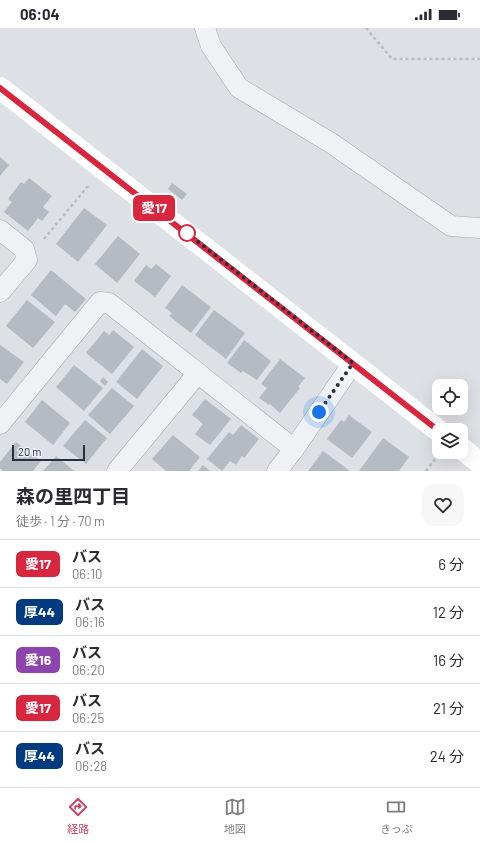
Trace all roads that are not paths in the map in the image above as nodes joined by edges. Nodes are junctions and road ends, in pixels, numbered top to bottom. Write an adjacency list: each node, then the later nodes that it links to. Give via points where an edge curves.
1 (205, 28): 3 (street, via 211,46 240,88 331,143 451,226)
2 (0, 88): 6 (street)
3 (480, 228)
4 (0, 230): 5 (street, via 24,249 27,260)
5 (0, 292)
6 (353, 363): 9 (street); 10 (street)
7 (198, 373): 8 (street, via 109,303 100,302); 10 (street); 13 (street)
8 (0, 424)
9 (432, 425)
10 (294, 449): 14 (street)
11 (468, 454): 12 (street)
12 (480, 463)
13 (117, 471)
14 (277, 471)

